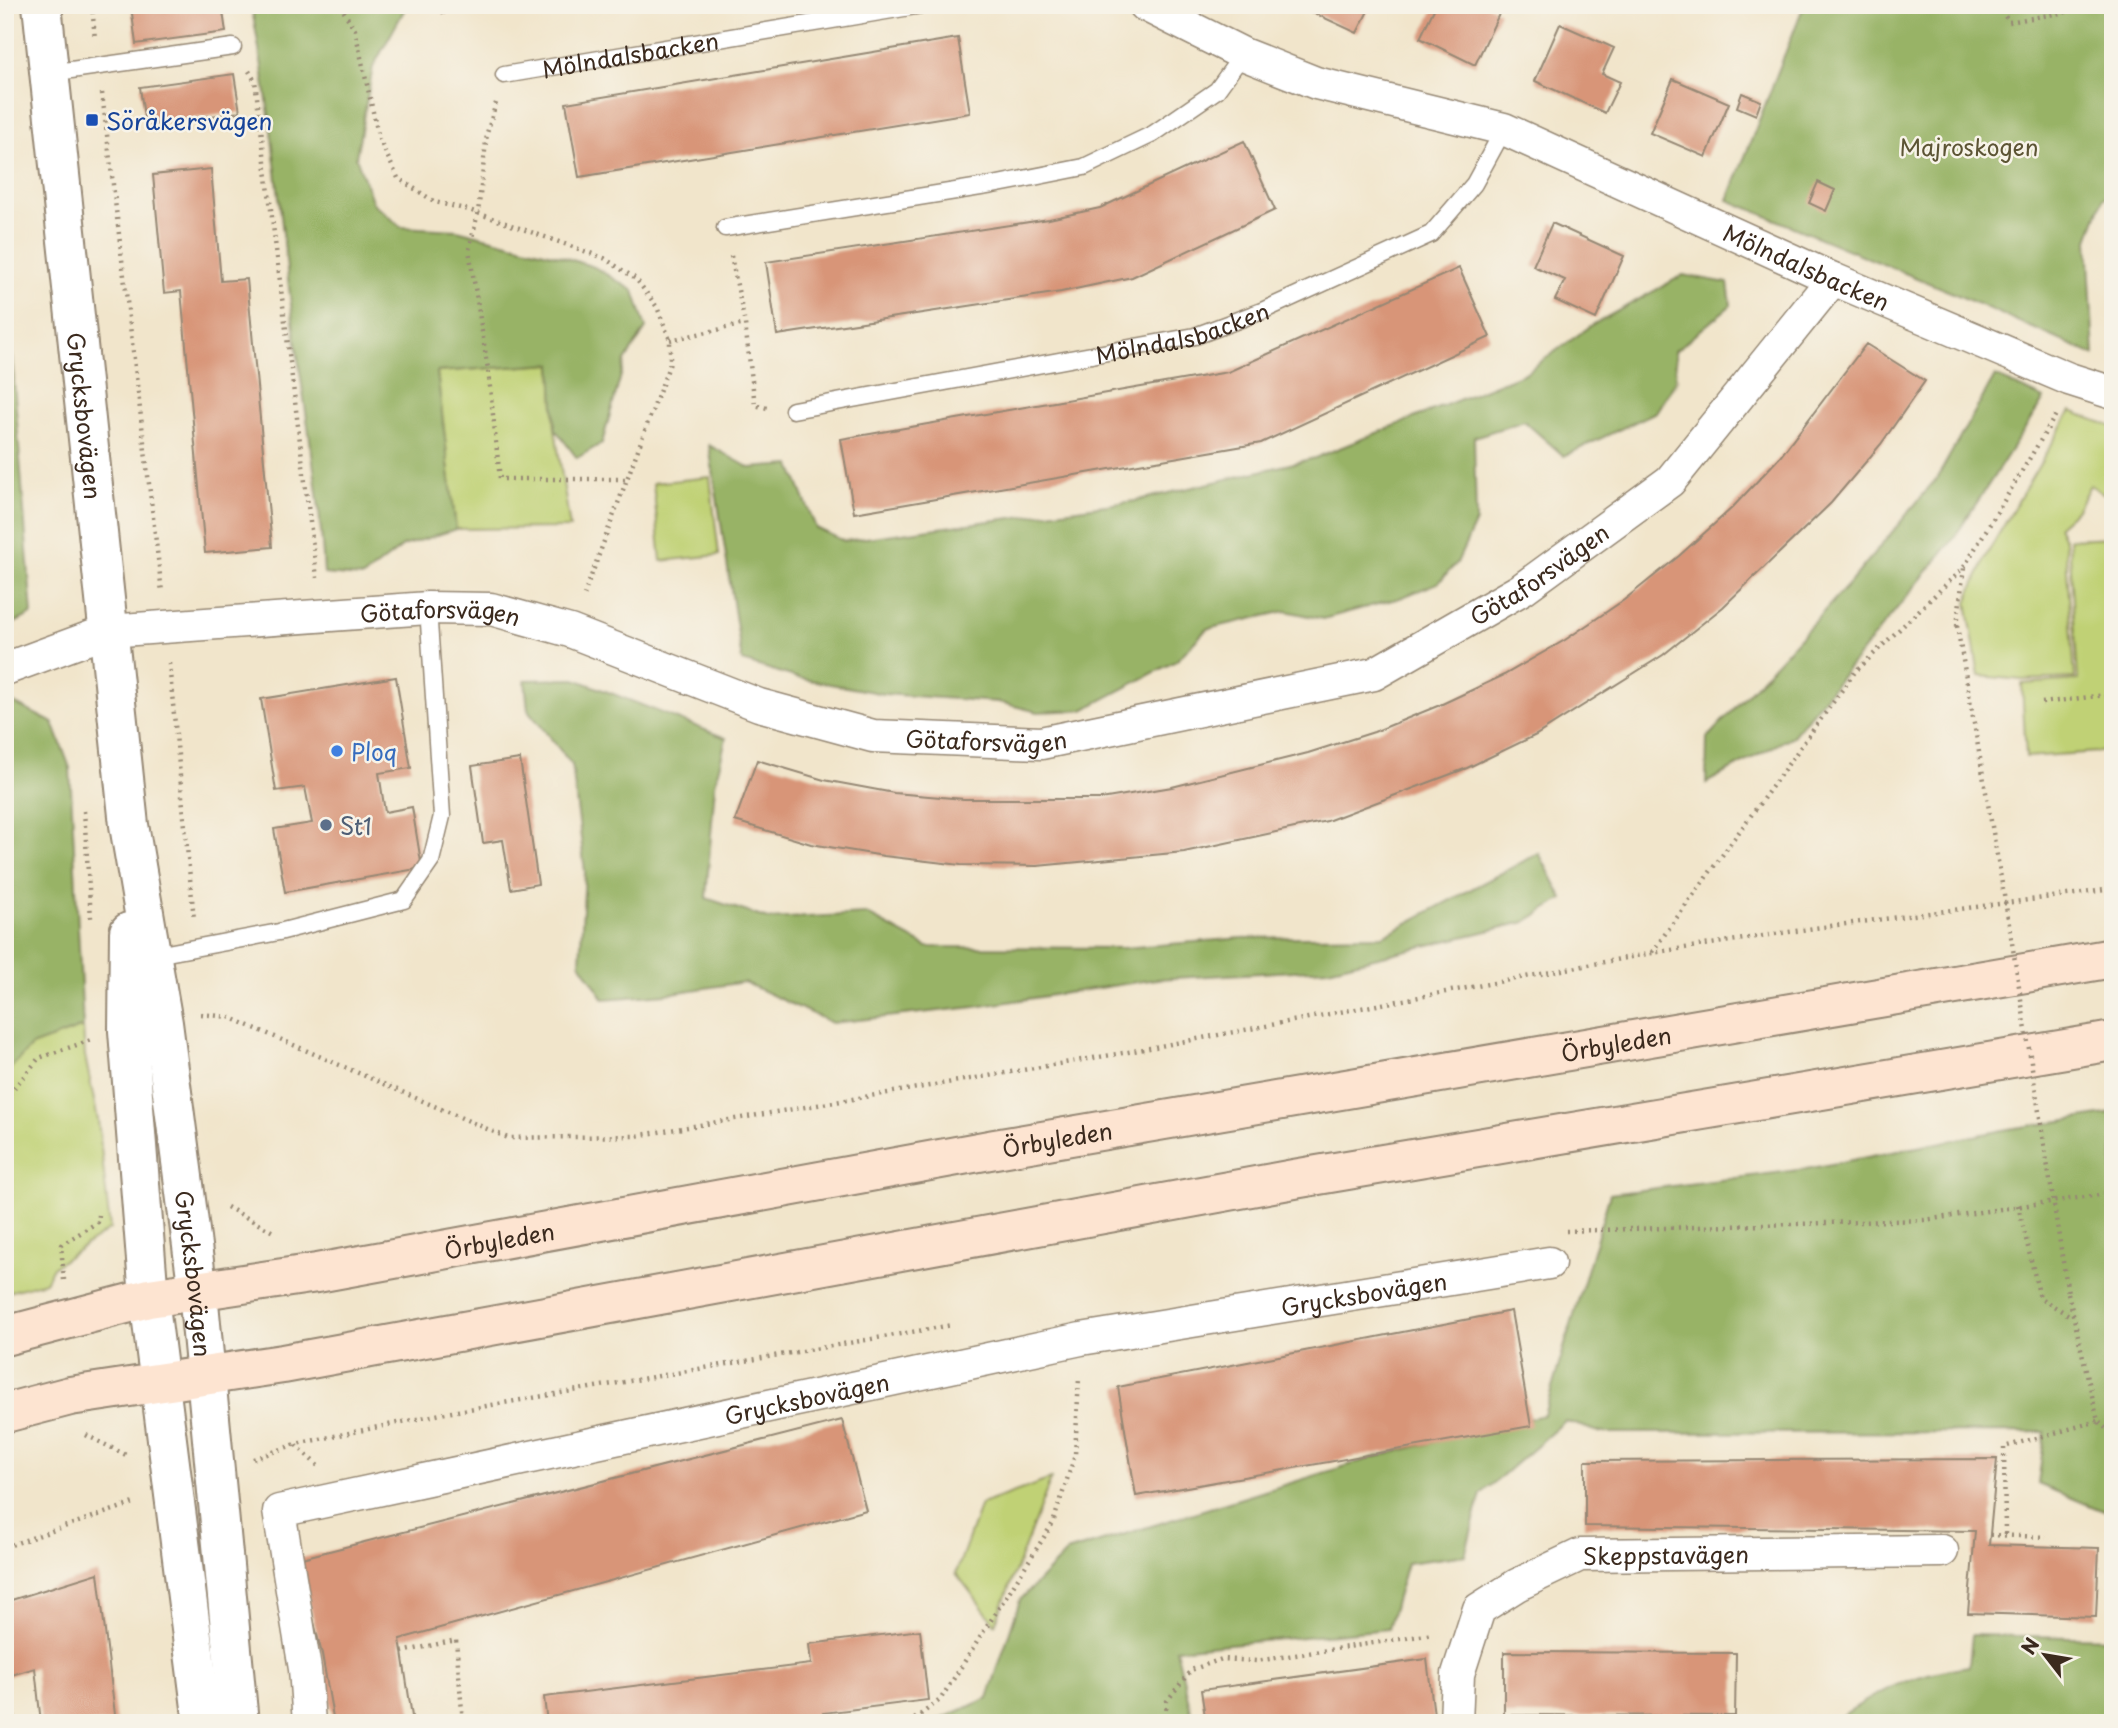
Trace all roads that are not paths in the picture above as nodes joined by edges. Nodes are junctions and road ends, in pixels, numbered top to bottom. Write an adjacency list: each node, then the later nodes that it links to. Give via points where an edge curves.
1 (42, 5): 6 (street, Grycksbovägen)
2 (922, 5): 7 (lane, Mölndalsbacken)
3 (1145, 5): 5 (street, Mölndalsbacken)
4 (233, 47): 6 (lane)
5 (1242, 54): 8 (street, Mölndalsbacken, via 1316,83); 9 (lane, via 1217,90 1153,134 1084,167)
6 (50, 74): 14 (street, Grycksbovägen)
7 (504, 75)
8 (1504, 129): 10 (street, Mölndalsbacken); 12 (lane, Mölndalsbacken, via 1474,184 1432,234 1262,312 1195,337)
9 (726, 228)
10 (1833, 279): 11 (street, Mölndalsbacken); 13 (street, Götaforsvägen, via 1670,481 1522,589 1374,674 1041,743 873,736 759,705 570,632 491,610)
11 (2113, 393)
12 (793, 410)
13 (428, 608): 14 (street, Götaforsvägen); 17 (lane, via 442,816 431,861 404,900)
14 (108, 631): 15 (street, Götaforsvägen); 17 (street, Grycksbovägen)
15 (5, 669)
16 (2113, 958): 20 (main road, Örbyleden, via 995,1149)
17 (140, 960): 20 (street, Grycksbovägen, via 163,1023); 21 (street, Grycksbovägen, via 128,1031)
18 (2113, 1041): 23 (main road, via 1294,1179 283,1364)
19 (1549, 1263): 29 (street, Grycksbovägen, via 1081,1339 279,1511 305,1669)
20 (198, 1292): 21 (main road, Örbyleden); 23 (street, Grycksbovägen)
21 (149, 1298): 22 (main road, Örbyleden); 24 (street, Grycksbovägen)
22 (5, 1336)
23 (205, 1374): 24 (main road); 28 (street, Grycksbovägen)
24 (158, 1385): 25 (main road, via 70,1396); 27 (street, Grycksbovägen)
25 (5, 1413)
26 (1942, 1551): 30 (street, Skeppstavägen, via 1580,1555 1479,1609 1458,1674)
27 (202, 1723)
28 (239, 1723)
29 (309, 1723)
30 (1457, 1723)

